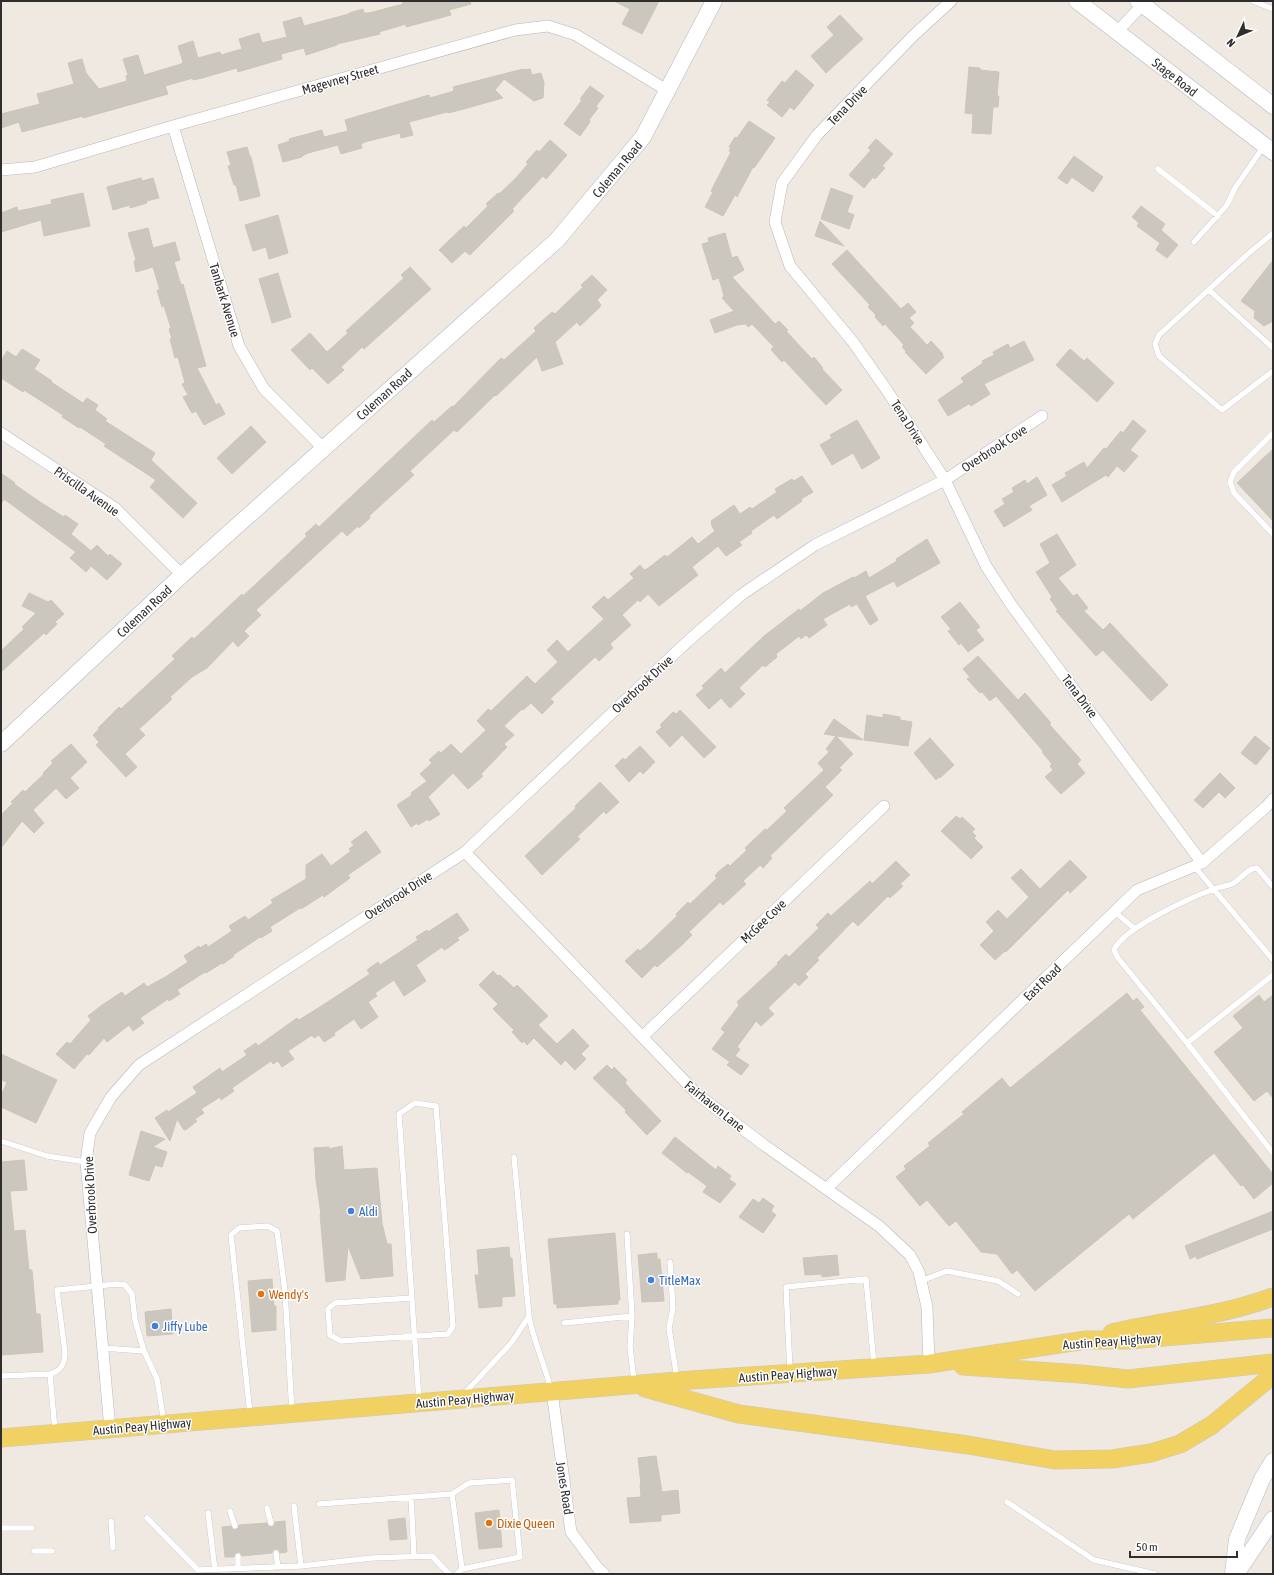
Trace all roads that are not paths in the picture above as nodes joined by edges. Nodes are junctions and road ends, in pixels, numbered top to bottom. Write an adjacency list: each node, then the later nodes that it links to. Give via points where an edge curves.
1 (714, 1): 8 (main road, Coleman Road)
2 (951, 1): 24 (street, Tena Drive, via 913,36 817,136 782,183 774,222 790,266 853,342)
3 (1077, 1): 7 (main road, Stage Road)
4 (1252, 1): 6 (lane)
5 (1142, 2): 7 (street); 9 (main road)
6 (1273, 9)
7 (1117, 32): 11 (main road, Stage Road)
8 (668, 91): 10 (street, Magevney Street, via 576,34 548,26 515,30); 23 (main road, Coleman Road, via 643,137 557,240)
9 (1273, 106)
10 (173, 126): 13 (street, Magevney Street, via 35,167); 23 (street, Tanbark Avenue, via 239,346 264,389)
11 (1269, 149): 14 (lane, via 1247,169)
12 (1158, 169): 14 (lane)
13 (1, 170)
14 (1218, 216): 16 (lane)
15 (1273, 233): 17 (lane)
16 (1194, 242)
17 (1209, 290): 18 (lane); 19 (lane, via 1159,335 1155,344 1160,356 1222,410)
18 (1273, 348)
19 (1273, 370)
20 (1042, 416): 24 (street, Overbrook Cove)
21 (1, 433): 26 (street, Priscilla Avenue, via 115,508)
22 (1273, 433): 25 (lane, via 1234,472 1230,482 1234,494)
23 (323, 448): 26 (main road, Coleman Road)
24 (945, 480): 30 (street, Overbrook Drive, via 815,545 741,595 688,641); 31 (street, Tena Drive, via 986,566 1012,606)
25 (1273, 534)
26 (182, 575): 27 (main road, Coleman Road)
27 (1, 744)
28 (1273, 799): 31 (street, East Road)
29 (884, 806): 38 (street, McGee Cove)
30 (465, 852): 38 (street, Fairhaven Lane); 43 (street, Overbrook Drive, via 139,1065 110,1097 90,1134)
31 (1198, 865): 33 (lane); 34 (street, East Road, via 1137,890)
32 (1273, 888): 33 (lane, via 1255,867 1234,883)
33 (1214, 889): 35 (lane, via 1145,921); 36 (lane)
34 (1114, 912): 35 (lane); 44 (street, East Road)
35 (1135, 929): 39 (lane, via 1117,943 1114,950)
36 (1273, 960)
37 (1273, 975): 39 (lane)
38 (642, 1037): 44 (street, Fairhaven Lane, via 697,1094 764,1145)
39 (1187, 1043): 41 (lane)
40 (1, 1141): 43 (lane, via 47,1156)
41 (1273, 1153)
42 (514, 1157): 52 (lane)
43 (86, 1162): 48 (street, Overbrook Drive)
44 (827, 1188): 47 (street, Fairhaven Lane, via 879,1226 910,1255)
45 (627, 1234): 53 (lane)
46 (670, 1262): 67 (lane, via 673,1308 669,1328)
47 (921, 1281): 49 (lane, via 947,1271 998,1281); 61 (street, Fairhaven Lane, via 927,1307)
48 (97, 1287): 58 (street, Overbrook Drive); 59 (lane, via 125,1285 132,1294 135,1320); 63 (lane, via 57,1290 65,1361 56,1372)
49 (1018, 1294)
50 (1273, 1297): 57 (main road, via 1211,1314 1139,1326)
51 (412, 1298): 56 (lane); 56 (lane, via 334,1303 328,1309 330,1335 341,1341); 56 (lane, via 399,1114 415,1103 436,1106 453,1326 448,1334)
52 (529, 1316): 69 (lane); 70 (lane, via 512,1342)
53 (632, 1316): 54 (lane); 68 (lane, via 630,1347)
54 (564, 1323)
55 (1273, 1328): 57 (main road, Austin Peay Highway, via 1137,1340)
56 (414, 1337): 71 (lane)
57 (1086, 1340): 61 (main road, Austin Peay Highway)
58 (103, 1348): 59 (lane); 75 (street, Overbrook Drive)
59 (144, 1350): 74 (lane, via 157,1379)
60 (1273, 1363): 61 (main road, Austin Peay Highway, via 1128,1379)
61 (929, 1364): 62 (main road, Austin Peay Highway)
62 (874, 1368): 64 (main road, Austin Peay Highway); 64 (lane, via 866,1279 786,1287)
63 (50, 1374): 66 (lane); 76 (lane)
64 (790, 1374): 67 (main road, Austin Peay Highway)
65 (1273, 1375): 68 (main road, via 1212,1425 1180,1444 1151,1454 1112,1459 1055,1460 961,1444 739,1414)
66 (1, 1376)
67 (677, 1381): 68 (main road, Austin Peay Highway)
68 (634, 1385): 69 (main road, Austin Peay Highway)
69 (552, 1392): 70 (main road, Austin Peay Highway); 107 (street, Jones Road, via 572,1532)
70 (458, 1400): 71 (main road, Austin Peay Highway)
71 (419, 1403): 72 (main road, Austin Peay Highway)
72 (292, 1414): 73 (main road, Austin Peay Highway); 73 (lane, via 285,1291 277,1231 267,1226 239,1228 231,1235)
73 (250, 1417): 74 (main road, Austin Peay Highway)
74 (165, 1425): 75 (main road, Austin Peay Highway)
75 (110, 1429): 76 (main road, Austin Peay Highway)
76 (56, 1434): 77 (main road, Austin Peay Highway)
77 (1, 1438)
78 (1273, 1461): 109 (main road, via 1262,1480 1237,1539)
79 (452, 1494): 80 (lane); 103 (lane); 103 (lane, via 469,1483 512,1480 520,1557)
80 (411, 1497): 82 (lane); 99 (lane)
81 (1007, 1502): 108 (lane, via 1094,1560)
82 (319, 1504)
83 (294, 1506): 100 (lane)
84 (267, 1508): 90 (lane)
85 (230, 1511): 91 (lane)
86 (208, 1513): 104 (lane)
87 (147, 1518): 104 (lane, via 198,1570)
88 (1273, 1519): 110 (main road)
89 (111, 1522): 94 (lane)
90 (271, 1523)
91 (235, 1526)
92 (1, 1528): 93 (lane)
93 (32, 1528)
94 (113, 1548)
95 (34, 1551): 96 (lane)
96 (52, 1551)
97 (276, 1553): 101 (lane)
98 (238, 1556): 102 (lane)
99 (414, 1556): 100 (lane); 105 (lane, via 432,1556)
100 (301, 1566): 101 (lane)
101 (278, 1568): 102 (lane)
102 (238, 1569): 104 (lane)
103 (462, 1569): 106 (lane)
104 (215, 1570)
105 (449, 1574)
106 (457, 1574)
107 (604, 1574)
108 (1155, 1574)
109 (1233, 1574)
110 (1236, 1574)

